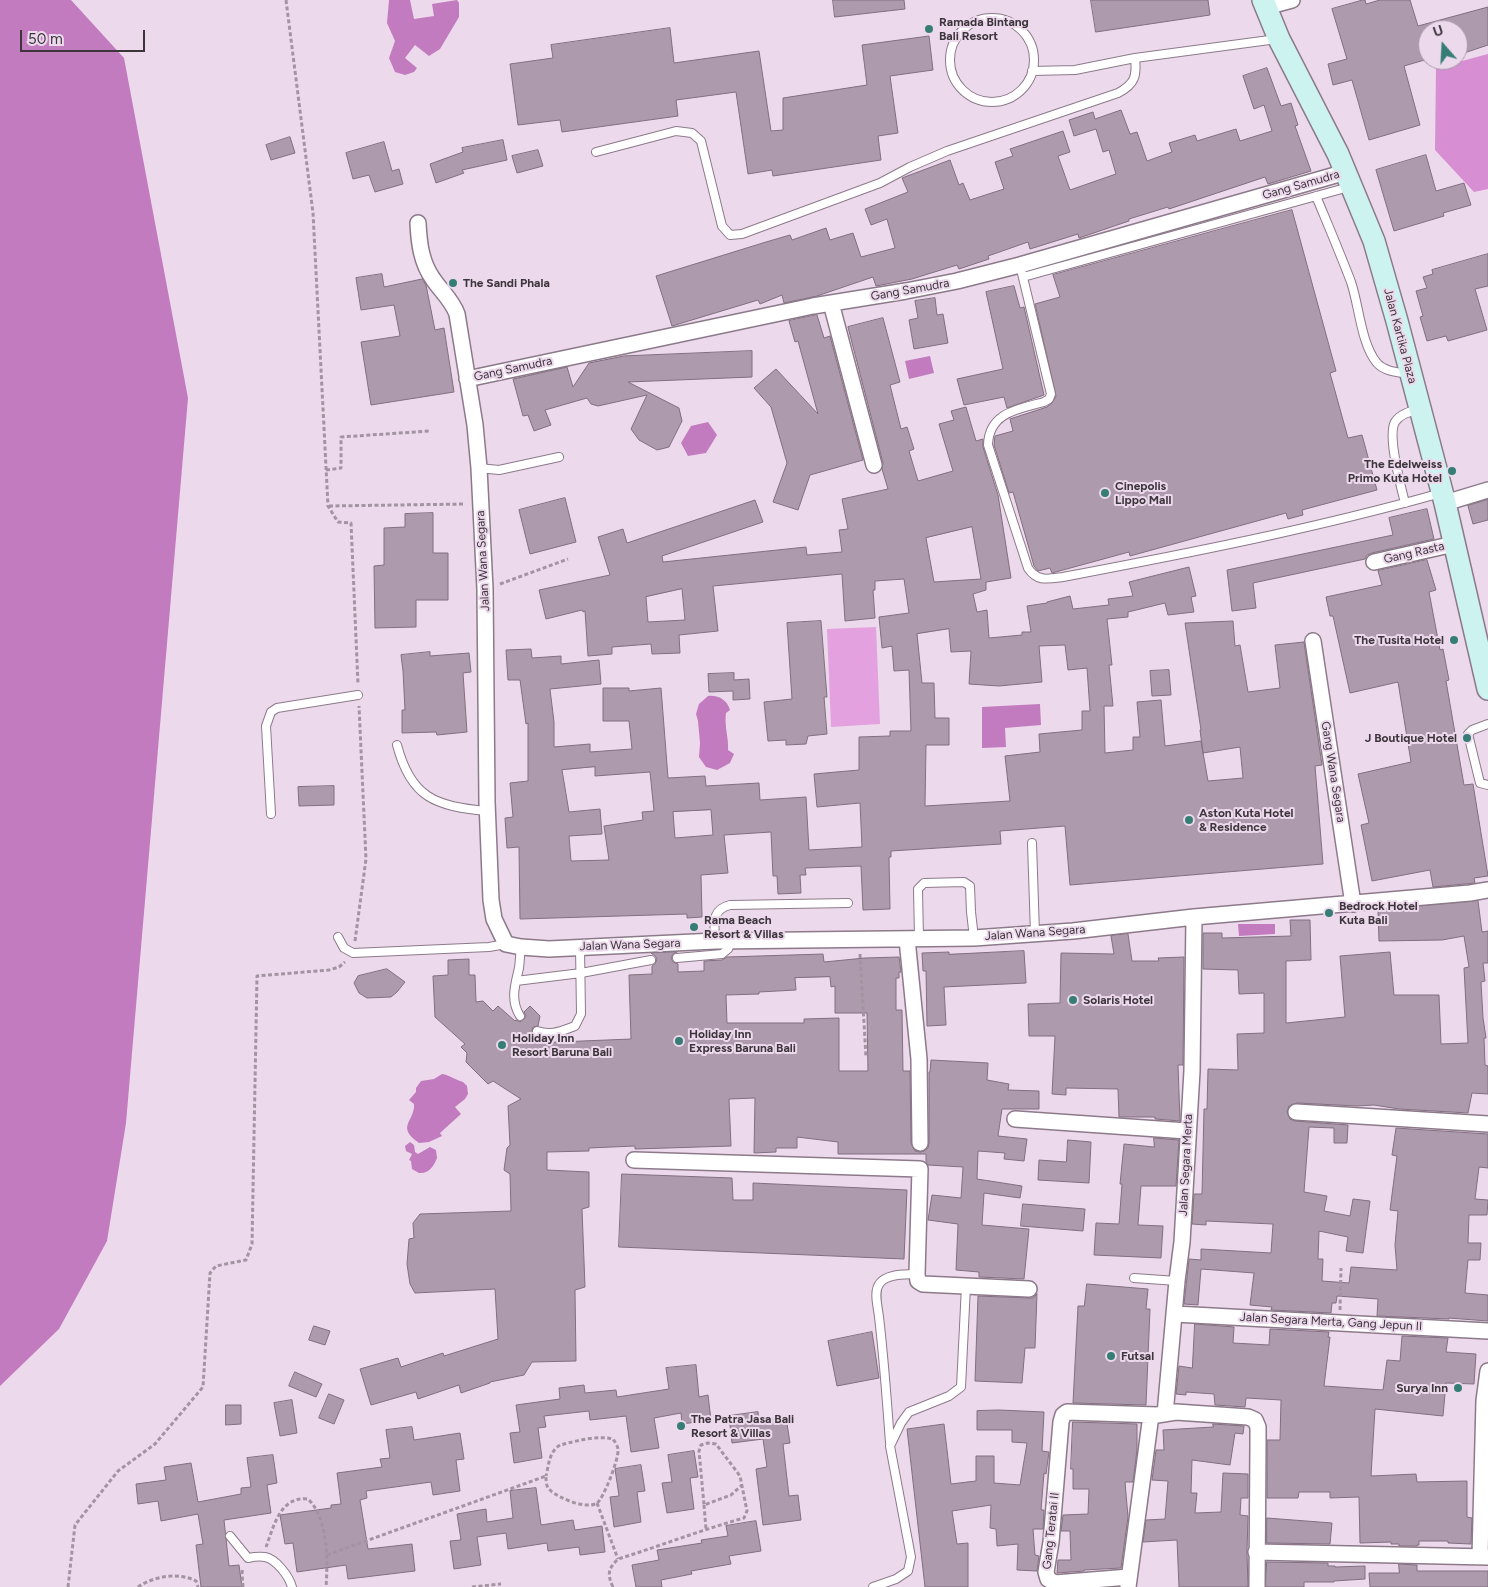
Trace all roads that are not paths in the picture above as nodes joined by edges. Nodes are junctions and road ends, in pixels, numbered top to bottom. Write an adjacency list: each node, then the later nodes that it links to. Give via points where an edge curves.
1 (1292, 0): 2 (street)
2 (1265, 4): 3 (main road, Jalan Kartika Plaza)
3 (1279, 39): 4 (lane); 7 (main road, Jalan Kartika Plaza)
4 (1135, 58): 5 (lane, via 1075,70); 6 (lane, via 1133,83 1118,93 947,151 880,183 742,234 730,235 722,226 700,140 692,133 676,131)
5 (1032, 72): 5 (lane, via 1028,82 1012,97 990,102 965,92 954,79 949,58 961,31 973,22 1002,19 1013,23 1028,39 1033,49)
6 (596, 152)
7 (1348, 179): 8 (lane); 10 (street, Gang Samudra); 12 (main road, Jalan Kartika Plaza, via 1374,241)
8 (1316, 196): 10 (lane); 12 (lane, via 1352,284 1369,349 1377,362 1389,371)
9 (418, 223): 13 (street, Jalan Wana Segara, via 424,264 457,314)
10 (1022, 271): 11 (street, Gang Samudra); 20 (lane, via 1051,394 1044,402 1012,411 998,420 990,430 988,445 1032,574 1049,579 1063,577 1213,548)
11 (831, 303): 13 (street, Gang Samudra); 16 (street)
12 (1410, 374): 14 (main road, Jalan Kartika Plaza)
13 (467, 379): 17 (street, Jalan Wana Segara)
14 (1420, 409): 19 (main road, Jalan Kartika Plaza); 20 (lane, via 1399,418 1392,436)
15 (560, 457): 17 (lane, via 499,470)
16 (874, 465)
17 (479, 468): 29 (street, Jalan Wana Segara, via 485,589)
18 (1488, 490): 19 (street)
19 (1443, 498): 20 (lane); 21 (main road, Jalan Kartika Plaza)
20 (1405, 503)
21 (1454, 544): 22 (street, Gang Rasta); 24 (main road, Jalan Kartika Plaza)
22 (1374, 562)
23 (1313, 641): 34 (street, Gang Wana Segara)
24 (1488, 689)
25 (358, 695): 30 (lane, via 277,708 271,712 266,726)
26 (1488, 724): 28 (lane, via 1468,734 1480,784)
27 (396, 745): 29 (lane, via 410,780 421,792 447,804)
28 (1488, 785)
29 (487, 810): 42 (street, Jalan Wana Segara, via 491,900 494,919)
30 (271, 814)
31 (1032, 843): 36 (lane)
32 (1488, 890): 34 (street, Jalan Wana Segara)
33 (848, 903): 41 (lane, via 724,906 716,915)
34 (1353, 904): 35 (street, Jalan Wana Segara)
35 (1194, 917): 36 (street, Jalan Wana Segara); 54 (street, Jalan Segara Merta, via 1192,1071)
36 (1035, 934): 38 (street, Jalan Wana Segara)
37 (338, 937): 42 (lane, via 344,948 353,953)
38 (974, 938): 39 (street, Jalan Wana Segara); 39 (lane, via 970,886 964,882 924,883 918,889)
39 (913, 939): 40 (street, Jalan Wana Segara); 55 (street)
40 (732, 941): 41 (street, Jalan Wana Segara); 45 (lane, via 722,954)
41 (715, 942): 43 (street, Jalan Wana Segara)
42 (506, 944): 44 (street, Jalan Wana Segara)
43 (580, 947): 44 (street, Jalan Wana Segara); 47 (lane)
44 (521, 948): 48 (lane)
45 (678, 958)
46 (651, 960): 47 (lane)
47 (581, 973): 48 (lane); 50 (lane, via 581,1014 575,1026 557,1033)
48 (516, 981): 49 (lane, via 515,1007)
49 (520, 1016)
50 (536, 1031)
51 (1296, 1112): 53 (street)
52 (1015, 1119): 54 (street)
53 (1488, 1124)
54 (1187, 1131): 59 (street, Jalan Segara Merta)
55 (920, 1144)
56 (634, 1160): 57 (street, via 920,1169)
57 (917, 1274): 60 (street, via 918,1281 923,1284); 67 (lane, via 887,1278 877,1289)
58 (1134, 1278): 59 (lane)
59 (1177, 1281): 62 (street, Jalan Segara Merta)
60 (966, 1286): 61 (street); 67 (lane, via 961,1387 949,1396 910,1412 900,1423)
61 (1029, 1289)
62 (1175, 1314): 63 (street, Jalan Segara Merta, Gang Jepun II); 66 (street, Jalan Segara Merta)
63 (1488, 1331)
64 (1488, 1371): 65 (street)
65 (1486, 1400): 70 (street)
66 (1158, 1414): 69 (street, via 1181,1412 1255,1420 1258,1427); 71 (street, Gang Teratai II); 71 (street, Gang Teratai II, via 1070,1412 1065,1413 1061,1422 1047,1577 1055,1583)
67 (890, 1446): 73 (lane, via 911,1557 908,1571)
68 (230, 1536): 72 (lane, via 248,1558 267,1557 278,1565)
69 (1256, 1552): 70 (street); 74 (street)
70 (1484, 1557)
71 (1128, 1582)
72 (292, 1587)
73 (873, 1587)
74 (1257, 1587)

